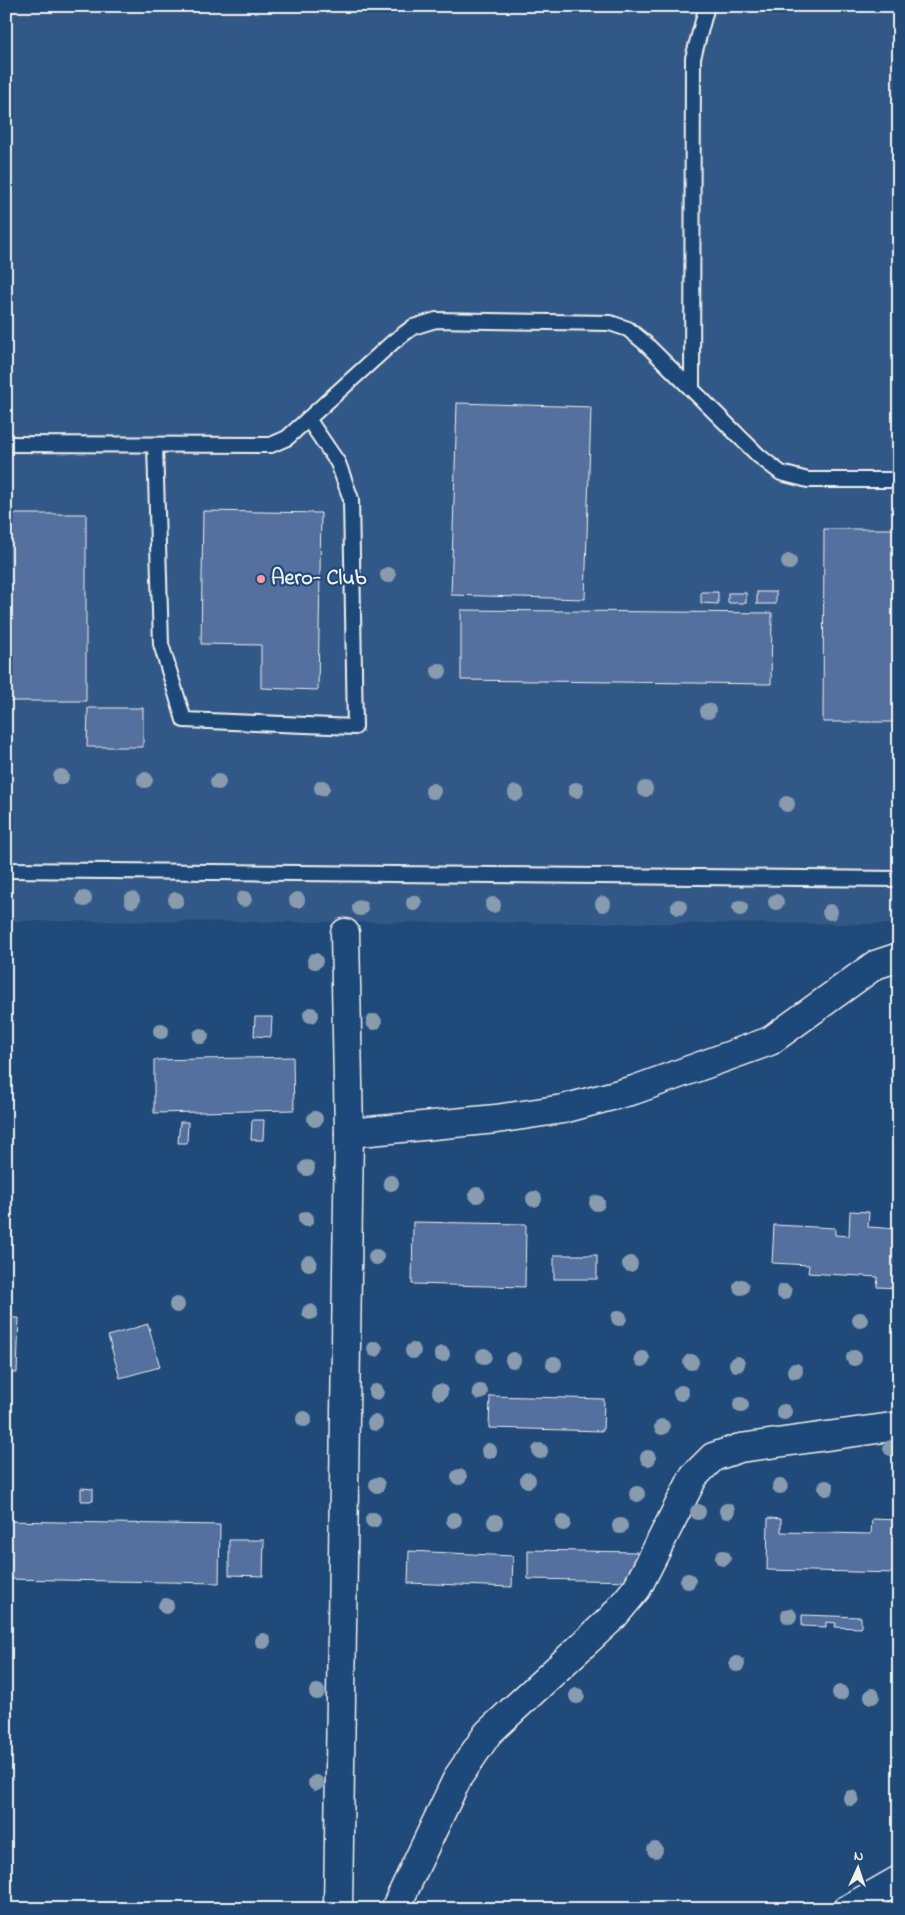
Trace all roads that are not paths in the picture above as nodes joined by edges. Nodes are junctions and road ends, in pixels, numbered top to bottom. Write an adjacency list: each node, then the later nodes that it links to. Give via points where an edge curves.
1 (707, 6): 2 (lane, via 693,58)
2 (692, 389): 3 (lane, via 628,329 610,323 436,320 413,327 393,342); 6 (lane, via 759,456 782,473 808,480)
3 (308, 419): 5 (lane, via 287,438 271,445); 5 (lane, via 338,463 351,499 354,727 184,720 162,644)
4 (6, 444): 5 (lane)
5 (154, 445)
6 (899, 480)
7 (6, 870): 8 (lane)
8 (899, 879)
9 (345, 933): 11 (street)
10 (899, 957): 11 (street, via 875,965 770,1041 634,1090 563,1109)
11 (349, 1133): 14 (street)
12 (899, 1426): 15 (street, via 740,1448 713,1457 694,1476 637,1588 613,1617 488,1733 458,1777)
13 (899, 1880): 16 (street)
14 (338, 1909)
15 (395, 1909)
16 (848, 1909)

